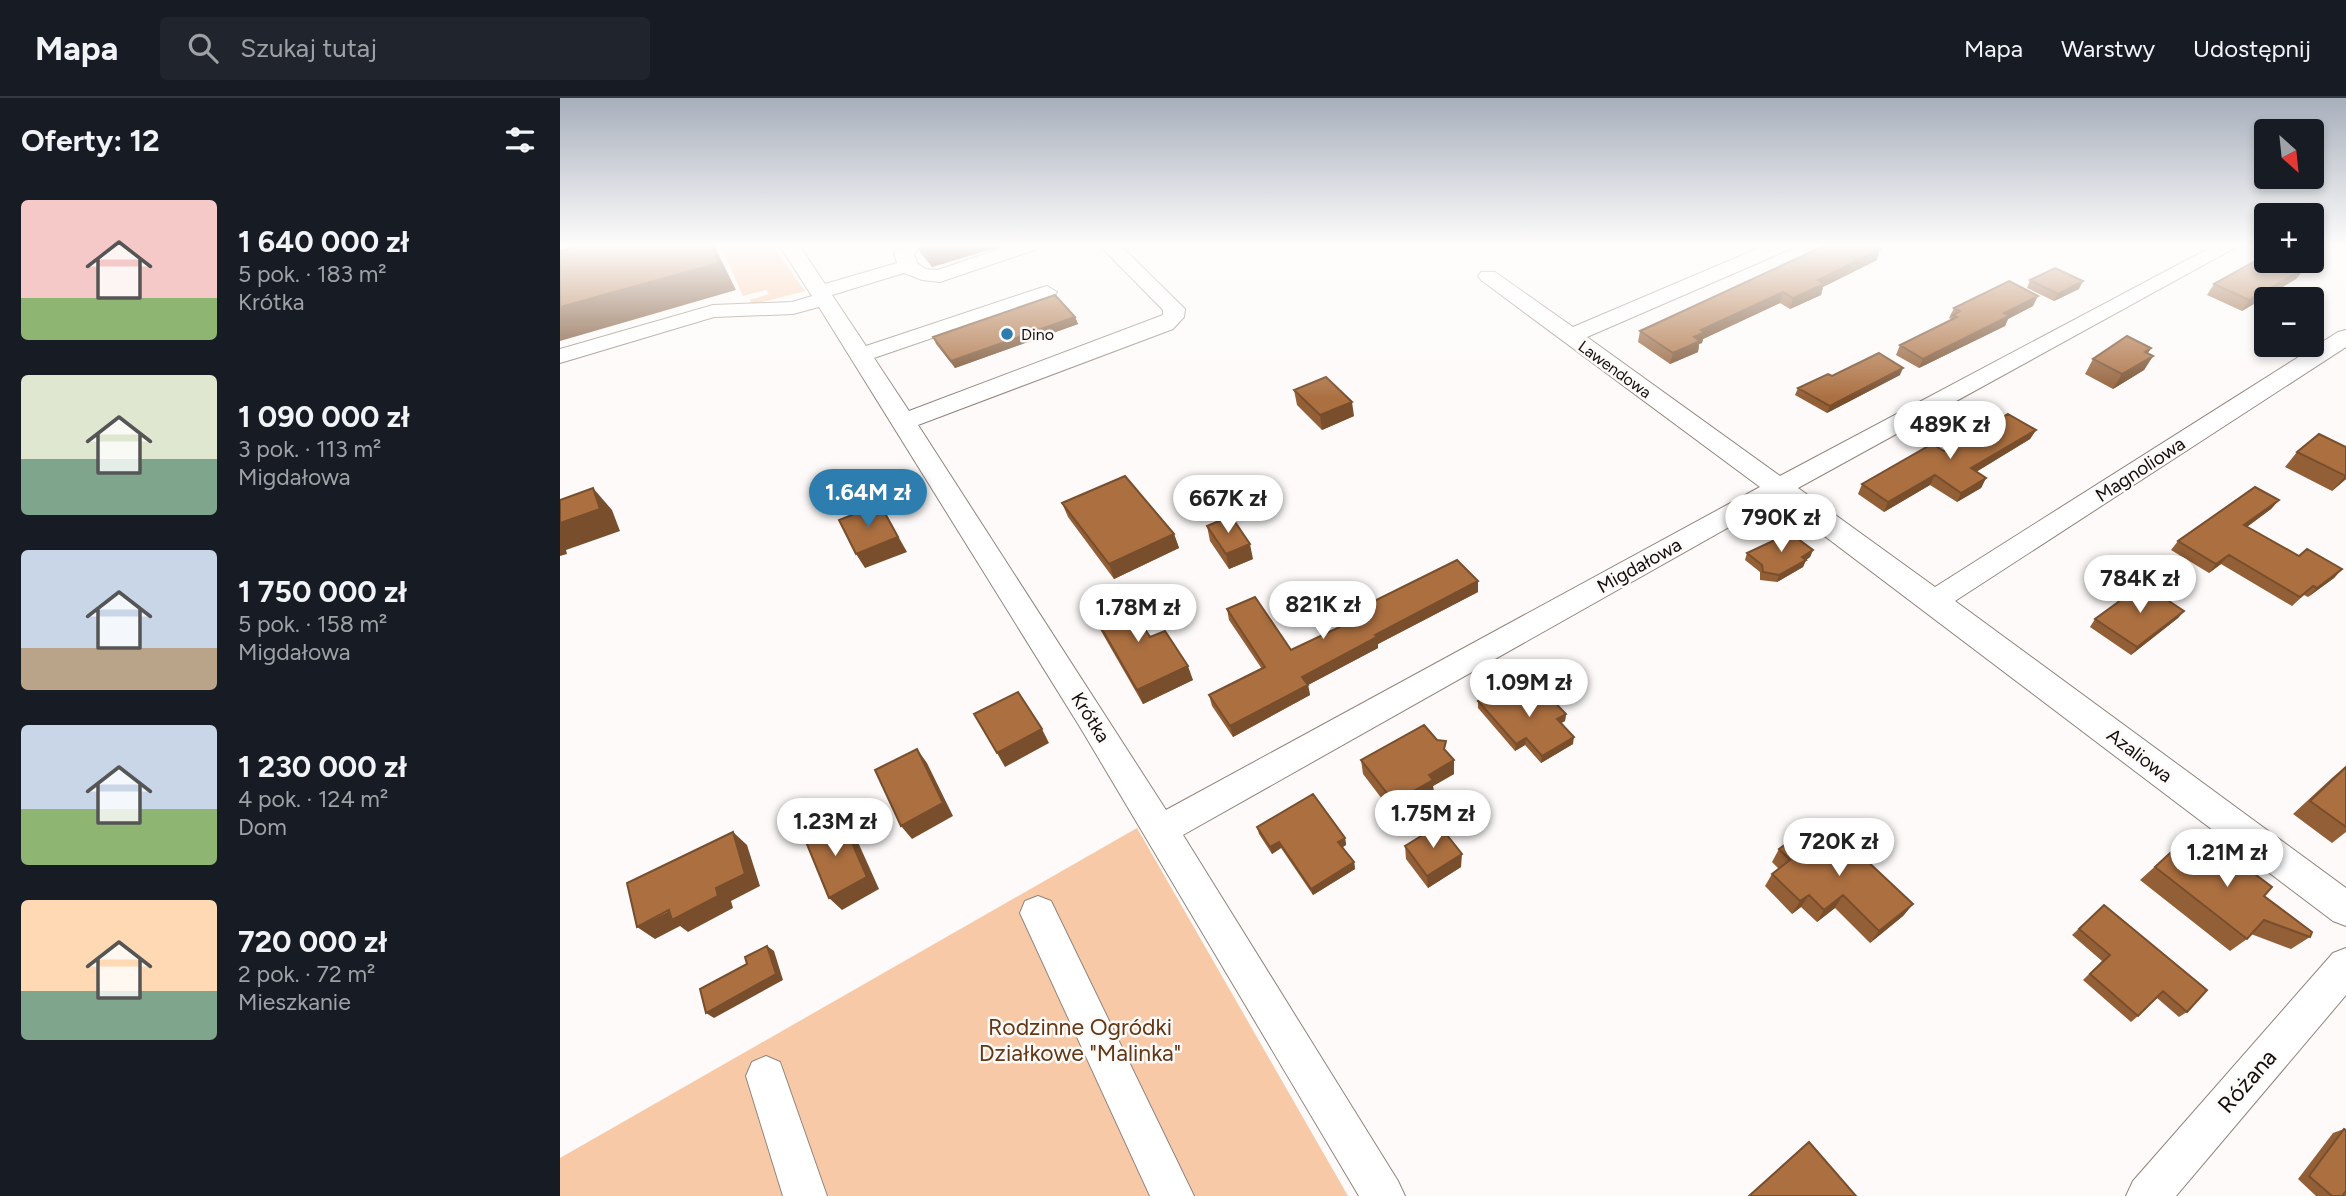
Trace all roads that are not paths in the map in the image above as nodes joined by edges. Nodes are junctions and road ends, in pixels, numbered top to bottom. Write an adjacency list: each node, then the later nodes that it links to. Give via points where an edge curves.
1 (822, 296): 9 (street, Krótka); 10 (street, via 793,308 713,311)
2 (1035, 296): 9 (street)
3 (1161, 296): 11 (street, via 1174,309 1165,324)
4 (1516, 296): 7 (street)
5 (1664, 296): 7 (street, Lawendowa)
6 (2135, 296): 12 (street, Migdałowa)
7 (1571, 336): 12 (street, Lawendowa)
8 (2346, 337): 13 (street, Magnoliowa)
9 (862, 355): 11 (street, Krótka)
10 (560, 356)
11 (905, 421): 14 (street, Krótka)
12 (1778, 488): 13 (street, Lawendowa); 14 (street, Migdałowa)
13 (1934, 601): 15 (street, Azaliowa)
14 (1161, 830): 21 (street, Krótka)
15 (2346, 909)
16 (1038, 913): 20 (street)
17 (2346, 966): 22 (street, Różana)
18 (766, 1076): 19 (street)
19 (805, 1196)
20 (1172, 1196)
21 (1383, 1196)
22 (2148, 1196)

